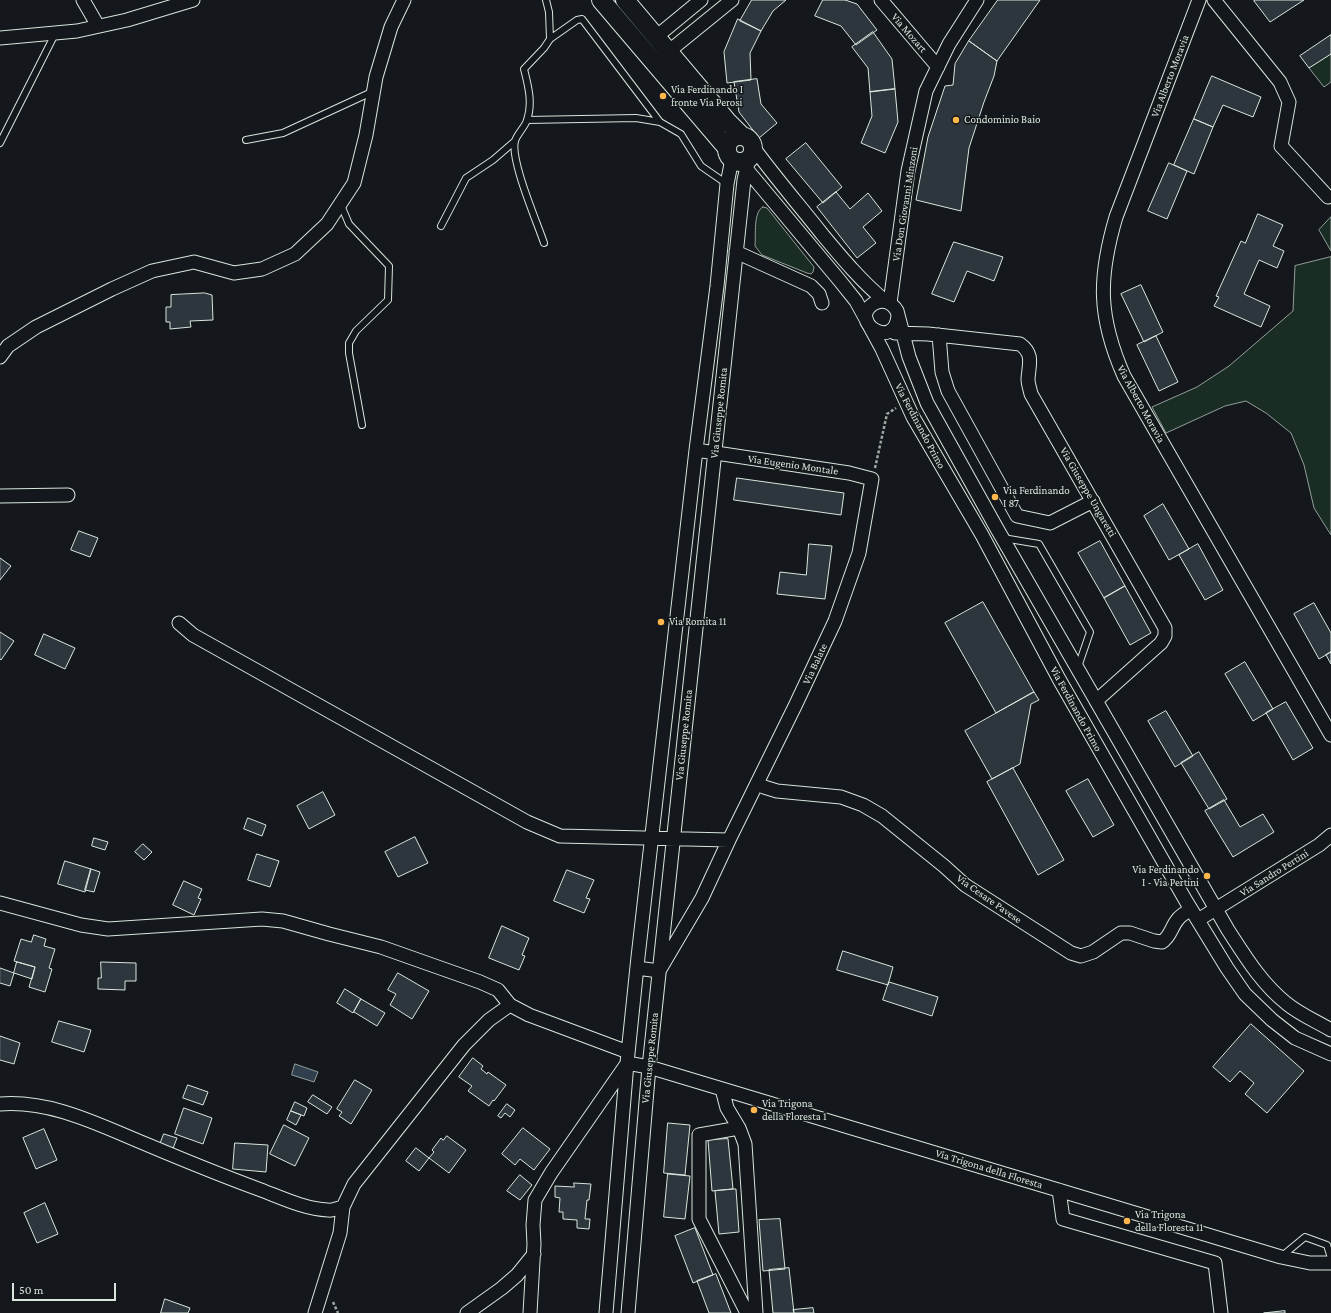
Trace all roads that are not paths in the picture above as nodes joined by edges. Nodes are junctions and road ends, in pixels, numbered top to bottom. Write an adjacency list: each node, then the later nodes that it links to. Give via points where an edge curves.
1 (83, 0): 14 (street)
2 (193, 0): 12 (street)
3 (404, 0): 21 (street, via 391,27)
4 (546, 0): 18 (lane)
5 (601, 0): 27 (street, Via Ferdinando Primo)
6 (625, 0): 16 (street, Via Ferdinando Primo)
7 (701, 0): 16 (street)
8 (732, 0): 19 (street)
9 (881, 0): 20 (street, Via Mozart)
10 (977, 0): 20 (street, Via Don Giovanni Minzoni, via 949,44)
11 (1199, 0): 64 (street, Via Alberto Moravia, via 1110,237 1103,277 1105,318 1124,376)
12 (177, 2): 14 (street, via 127,20)
13 (1222, 2): 30 (street, via 1280,82 1289,102 1282,146)
14 (98, 26): 15 (street)
15 (55, 33): 17 (street); 26 (lane)
16 (656, 37): 19 (street, Via Ferdinando Primo)
17 (0, 38)
18 (550, 39): 22 (lane, via 524,69 530,94); 23 (lane, via 582,19)
19 (668, 52): 27 (street, Via Ferdinando Primo)
20 (938, 67): 39 (street, Via Don Giovanni Minzoni, via 926,91 908,171)
21 (374, 91): 24 (lane, via 283,133); 31 (street, via 354,183)
22 (527, 120): 23 (lane, via 636,118); 25 (lane)
23 (660, 122): 28 (lane, via 680,134 701,166)
24 (246, 140)
25 (515, 141): 32 (lane, via 466,178); 34 (lane, via 515,161)
26 (0, 143)
27 (741, 154): 28 (street, Via Giuseppe Romita); 29 (street, Via Ferdinando Primo); 33 (street, Via Giuseppe Romita); 39 (street, Via Ferdinando Primo, via 782,186 854,272)
28 (727, 184): 36 (street, Via Giuseppe Romita)
29 (770, 196): 33 (street, via 755,188 750,190 746,196); 40 (street, Via Ferdinando Primo, via 856,301)
30 (1328, 197)
31 (340, 203): 44 (street, via 327,224 295,254 262,269 234,273 194,262 152,271 36,327 8,346); 45 (lane, via 349,224 389,266 388,300 356,331 349,343)
32 (441, 226)
33 (739, 226): 35 (street, Via Giuseppe Romita)
34 (544, 243)
35 (736, 252): 37 (street, Via Giuseppe Romita); 38 (street, via 810,286 819,294)
36 (717, 286): 37 (street); 46 (street, Via Giuseppe Romita)
37 (732, 288): 47 (street, Via Giuseppe Romita)
38 (822, 303)
39 (892, 308): 40 (street, via 875,303 870,306 866,315); 41 (street, via 895,326); 42 (street, Via Ferdinando Primo); 43 (street, via 913,326)
40 (868, 323): 41 (street, via 877,332); 53 (street, Via Ferdinando Primo, via 906,401)
41 (887, 332): 42 (street)
42 (904, 333): 43 (street); 52 (street, Via Ferdinando Primo, via 909,357 923,395)
43 (934, 335): 51 (street, Via Giuseppe Ungaretti, via 1020,344 1026,348 1030,358 1031,394); 51 (street, via 948,391 1017,516 1050,523)
44 (0, 357)
45 (362, 425)
46 (696, 450): 47 (street, Via Eugenio Montale); 54 (street, Via Giuseppe Romita)
47 (715, 454): 48 (street, Via Eugenio Montale, via 849,473); 55 (street, Via Giuseppe Romita)
48 (872, 479): 65 (street, Via Balate, via 859,553 835,621)
49 (68, 495): 50 (street)
50 (0, 496)
51 (1093, 501): 61 (street, Via Giuseppe Ungaretti, via 1165,628 1165,636 1161,643)
52 (983, 504): 53 (street); 56 (street, Via Ferdinando Primo)
53 (969, 512): 57 (street, Via Ferdinando Primo)
54 (687, 527): 55 (street); 67 (street, Via Giuseppe Romita)
55 (706, 530): 68 (street, Via Giuseppe Romita)
56 (1000, 533): 57 (street); 59 (street, Via Ferdinando Primo); 59 (lane, via 1039,544 1086,625 1090,632)
57 (982, 535): 60 (street, Via Ferdinando Primo)
58 (179, 623): 67 (street, via 193,635 528,822 560,836)
59 (1078, 669): 60 (street); 61 (street, Via Ferdinando Primo)
60 (1059, 679): 63 (street, Via Ferdinando Primo)
61 (1096, 701): 62 (street, Via Ferdinando Primo)
62 (1105, 716): 63 (street); 70 (street, Via Ferdinando Primo)
63 (1086, 727): 73 (street, Via Ferdinando Primo)
64 (1331, 735)
65 (757, 783): 69 (street, Via Balate); 73 (street, Via Cesare Pavese, via 777,791 841,797 863,804 882,816 965,885 1070,953 1081,956 1093,952 1121,932 1130,932 1162,942 1168,938 1179,917)
66 (1331, 835): 72 (street, Via Sandro Pertini, via 1319,845)
67 (651, 839): 68 (street); 74 (street, Via Giuseppe Romita)
68 (673, 840): 69 (street); 75 (street, Via Giuseppe Romita)
69 (729, 840): 75 (street, Via Balate, via 702,898)
70 (1204, 889): 72 (street, Via Ferdinando Primo); 73 (street)
71 (0, 903): 76 (street, via 81,925 108,929 262,919 283,921 381,947 480,982 498,990)
72 (1215, 908): 73 (street, Via Sandro Pertini); 77 (street, Via Ferdinando Primo, via 1247,960 1266,985 1286,1003)
73 (1191, 910): 78 (street, Via Ferdinando Primo, via 1245,994 1295,1038)
74 (637, 968): 75 (street); 79 (street, Via Giuseppe Romita)
75 (659, 971): 80 (street, Via Giuseppe Romita)
76 (510, 1005): 79 (street, Via Trigona della Floresta); 85 (street, via 489,1020 464,1044 354,1184)
77 (1331, 1030)
78 (1331, 1054)
79 (628, 1058): 80 (street, Via Trigona della Floresta); 86 (street, via 535,1200); 93 (street, Via Giuseppe Romita)
80 (649, 1067): 81 (street, Via Trigona della Floresta); 94 (street, Via Giuseppe Romita)
81 (722, 1089): 83 (street, via 727,1108); 84 (street, Via Trigona della Floresta)
82 (0, 1104): 85 (street, via 42,1106 69,1112 208,1170 300,1204 330,1211)
83 (739, 1128): 95 (street, via 700,1134 699,1219); 96 (street, via 745,1144)
84 (1059, 1190): 87 (street, Via Trigona della Floresta); 97 (street, via 1063,1219 1214,1263)
85 (343, 1207): 90 (street, via 340,1233)
86 (534, 1254): 91 (street, via 518,1274); 92 (street)
87 (1281, 1257): 88 (lane, via 1305,1237 1327,1245); 89 (street, Via Trigona della Floresta, via 1310,1263)
88 (1331, 1258)
89 (1331, 1263)
90 (315, 1313)
91 (468, 1313)
92 (530, 1313)
93 (606, 1313)
94 (628, 1313)
95 (747, 1313)
96 (756, 1313)
97 (1221, 1313)

